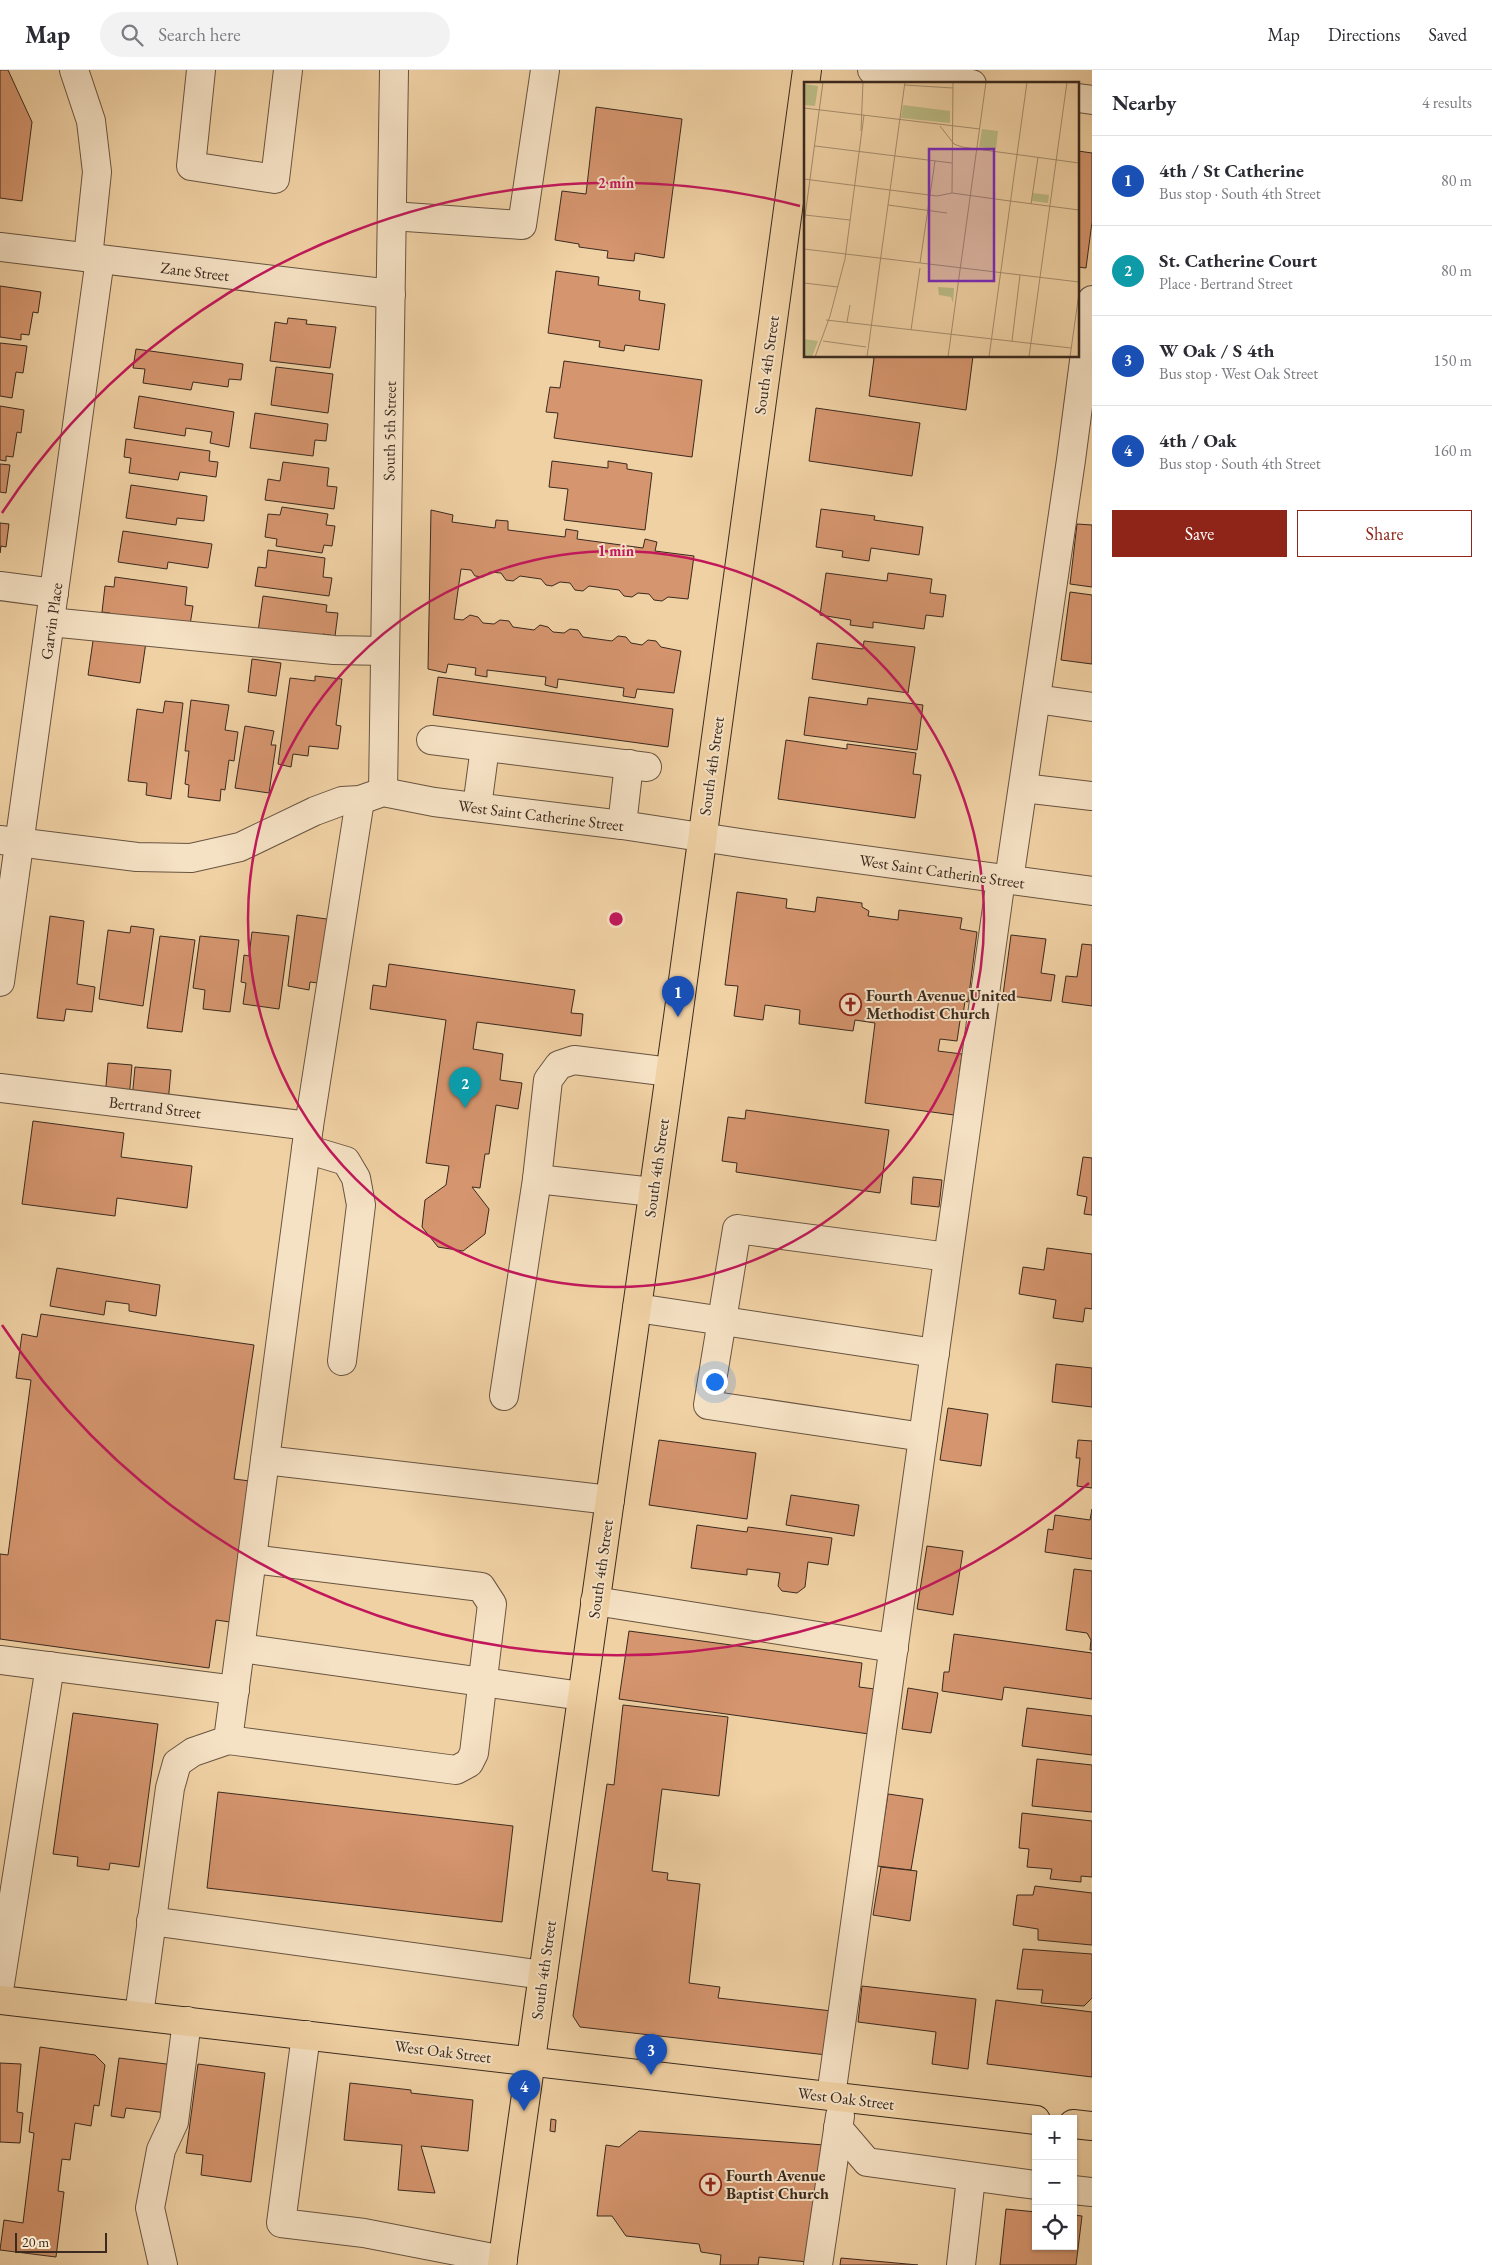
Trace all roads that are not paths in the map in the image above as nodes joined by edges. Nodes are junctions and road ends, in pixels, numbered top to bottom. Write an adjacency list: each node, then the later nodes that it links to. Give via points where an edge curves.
1 (74, 70): 11 (street, Garvin Place, via 92,121 98,172)
2 (201, 70): 3 (street, via 191,166 275,179)
3 (288, 70)
4 (394, 70): 9 (street, South 5th Street)
5 (544, 70): 9 (street, via 522,225)
6 (872, 70): 7 (street)
7 (958, 82)
8 (804, 92): 27 (main road, South 4th Street)
9 (392, 216): 12 (street, South 5th Street)
10 (0, 246): 11 (street, Zane Street)
11 (94, 258): 12 (street, Zane Street); 15 (street, Garvin Place)
12 (391, 294): 17 (street, South 5th Street)
13 (1092, 300): 18 (street)
14 (0, 586): 15 (street)
15 (54, 593): 16 (street, Garvin Place)
16 (50, 622): 17 (street, via 334,650); 28 (street, Garvin Place)
17 (385, 651): 23 (street, South 5th Street)
18 (1036, 699): 19 (street); 22 (street)
19 (1092, 707)
20 (431, 740): 21 (street)
21 (486, 747): 25 (street); 26 (street, via 638,766)
22 (1023, 788): 24 (street); 29 (street)
23 (372, 796): 25 (street, West Saint Catherine Street); 28 (street, West Saint Catherine Street, via 342,800 240,848 191,858 137,857); 34 (street, South 5th Street)
24 (1092, 796)
25 (477, 807): 26 (street, West Saint Catherine Street)
26 (622, 825): 27 (street, West Saint Catherine Street)
27 (701, 837): 29 (street, West Saint Catherine Street); 32 (main road, South 4th Street)
28 (10, 841): 31 (street, Garvin Place)
29 (1005, 879): 30 (street, West Saint Catherine Street); 37 (street)
30 (1092, 891)
31 (0, 982)
32 (670, 1072): 35 (street, via 574,1060 559,1065 548,1080); 36 (main road, South 4th Street)
33 (0, 1088): 34 (street, Bertrand Street)
34 (308, 1138): 41 (street, Bertrand Street, via 346,1161 356,1178 361,1205); 44 (street, South 5th Street)
35 (538, 1179): 36 (street); 42 (street)
36 (653, 1192): 38 (main road, South 4th Street)
37 (948, 1257): 39 (street, via 737,1228); 40 (street)
38 (637, 1308): 39 (street); 45 (main road, South 4th Street)
39 (720, 1320): 40 (street); 43 (street, via 708,1405)
40 (935, 1353): 43 (street)
41 (342, 1361)
42 (504, 1396)
43 (923, 1437): 49 (street)
44 (265, 1460): 45 (street); 46 (street, South 5th Street)
45 (610, 1500): 47 (main road, South 4th Street)
46 (252, 1558): 48 (street, South 5th Street); 52 (street, via 482,1587 492,1604)
47 (596, 1601): 49 (street); 54 (main road, South 4th Street)
48 (240, 1648): 52 (street); 53 (street, South 5th Street)
49 (894, 1648): 64 (street)
50 (0, 1660): 51 (street)
51 (50, 1666): 53 (street); 58 (street)
52 (482, 1682): 54 (street); 55 (street, via 474,1753 468,1763 456,1770)
53 (235, 1690): 55 (street, South 5th Street)
54 (582, 1696): 57 (main road, South 4th Street)
55 (228, 1740): 56 (street, via 193,1752 177,1763 170,1788)
56 (152, 1921): 57 (street); 60 (street)
57 (543, 1975): 63 (main road, South 4th Street)
58 (0, 1984)
59 (0, 2000): 60 (main road, West Oak Street)
60 (139, 2015): 61 (main road, West Oak Street)
61 (186, 2021): 62 (main road, West Oak Street); 74 (street, via 174,2122 161,2150 150,2208)
62 (306, 2035): 63 (main road, West Oak Street); 73 (street, via 281,2223 364,2233)
63 (531, 2061): 64 (main road, West Oak Street); 73 (main road, South 4th Street)
64 (837, 2096): 65 (main road, West Oak Street); 68 (street)
65 (1032, 2120)
66 (1077, 2124): 67 (main road)
67 (1092, 2126)
68 (838, 2128): 69 (street, via 867,2162); 75 (street)
69 (971, 2178): 70 (street); 76 (street)
70 (1032, 2186)
71 (1077, 2190): 72 (street)
72 (1092, 2192)
73 (502, 2263)
74 (163, 2265)
75 (818, 2265)
76 (961, 2265)

